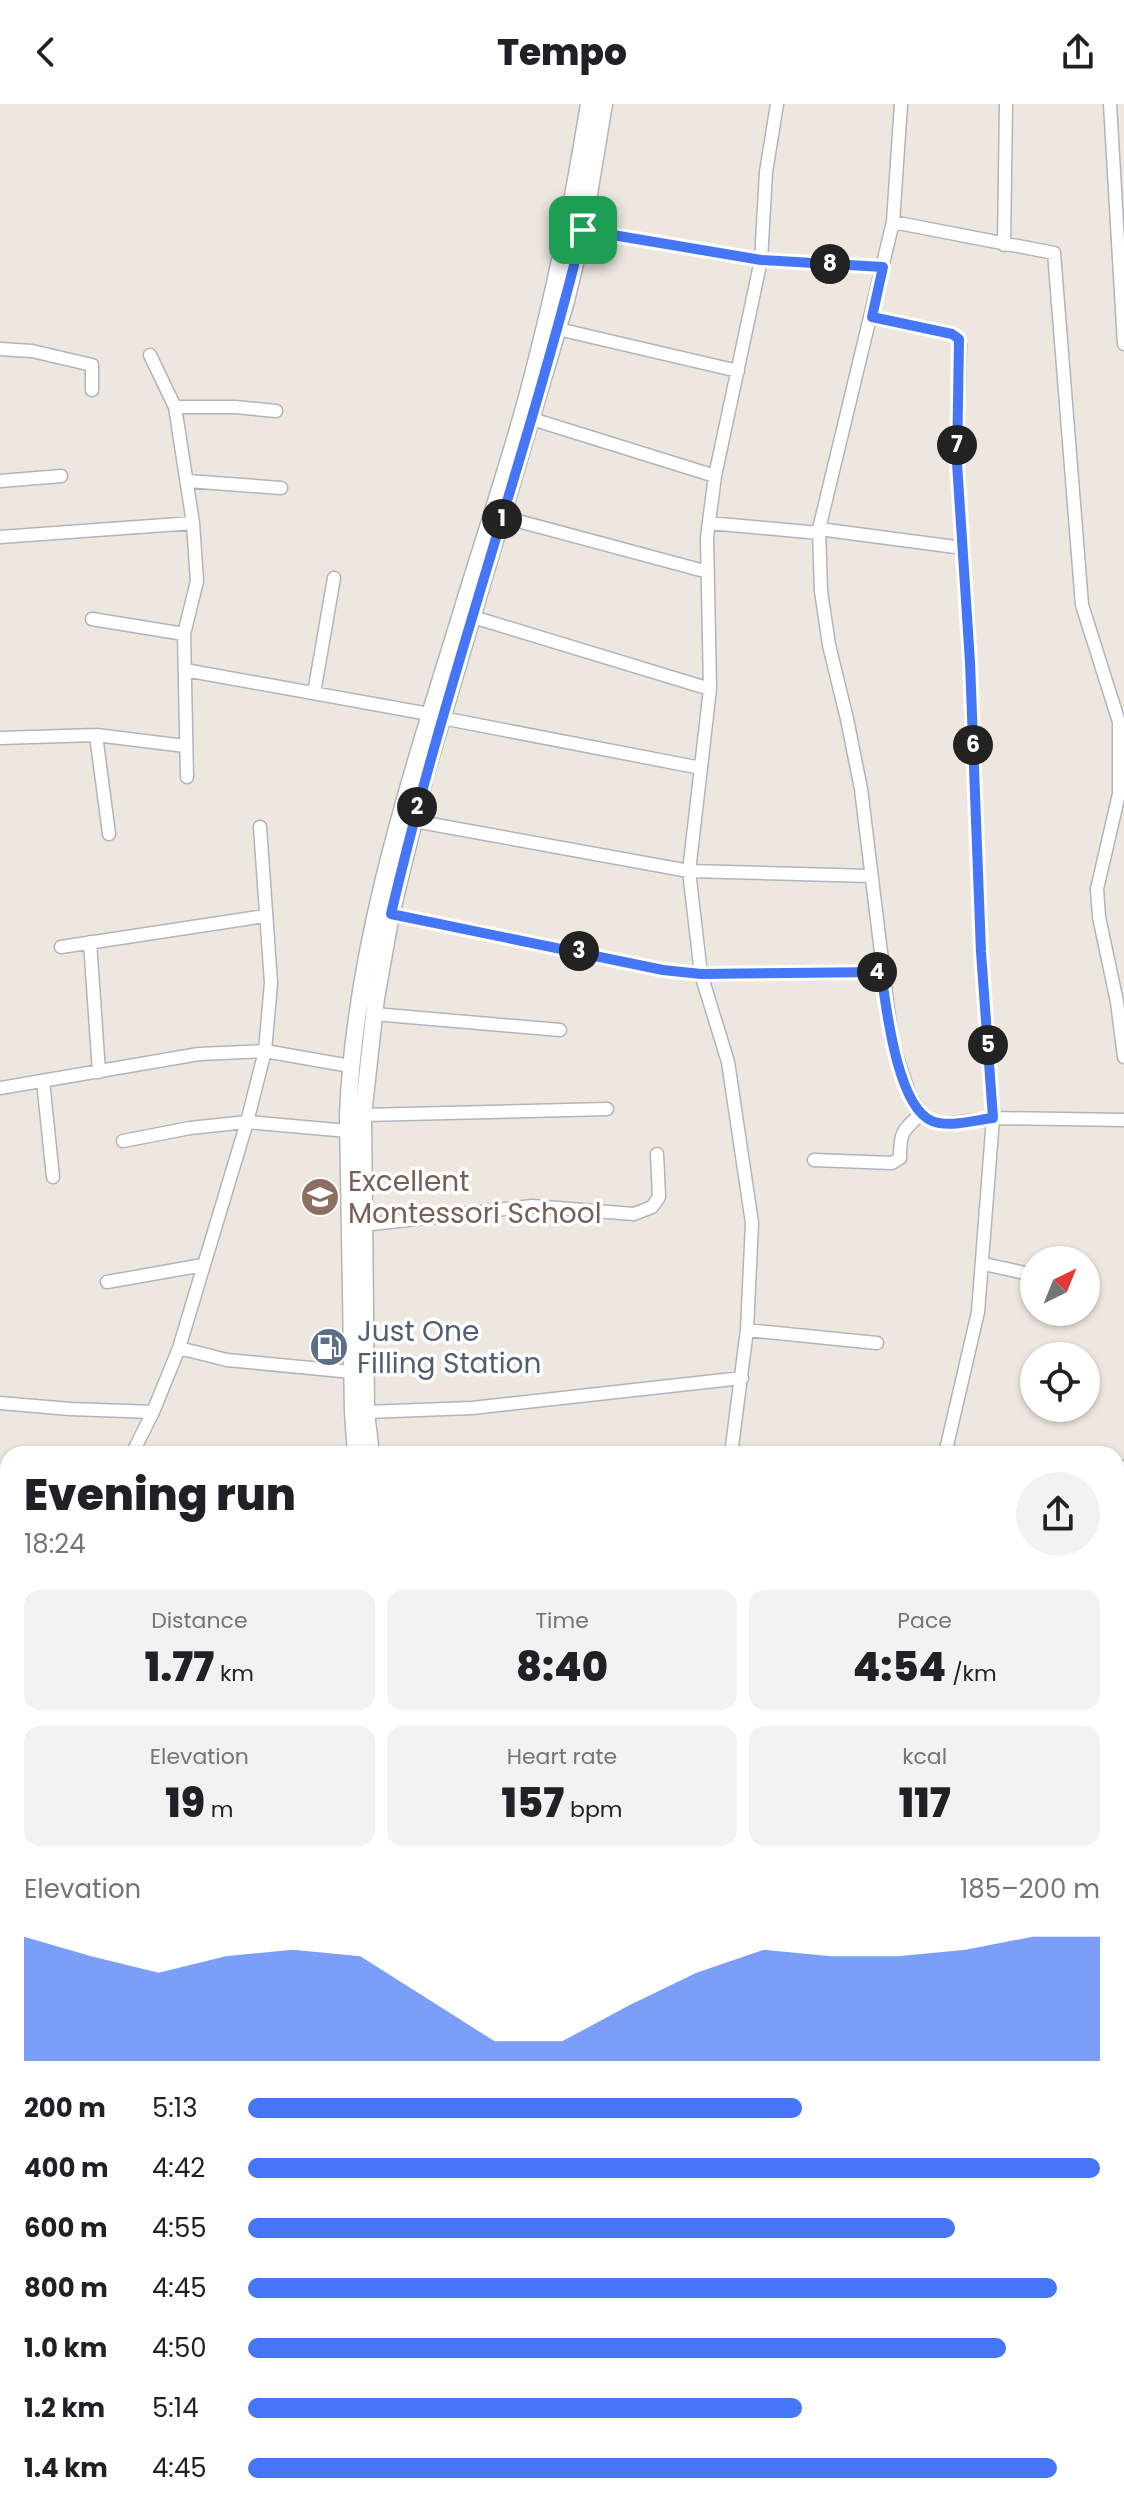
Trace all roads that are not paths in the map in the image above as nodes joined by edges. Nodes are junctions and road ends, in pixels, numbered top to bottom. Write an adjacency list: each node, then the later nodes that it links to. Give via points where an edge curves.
1 (589, 104): 41 (main road, via 531,384)
2 (604, 104): 8 (main road)
3 (777, 104): 10 (street, via 766,172)
4 (901, 104): 7 (street)
5 (1006, 104): 9 (street)
6 (1110, 104): 14 (street)
7 (893, 222): 9 (street); 11 (street)
8 (583, 230): 10 (street); 13 (main road)
9 (1004, 245): 61 (street, via 1054,253 1082,605 1119,722 1119,794 1097,889)
10 (761, 260): 11 (street); 17 (street)
11 (883, 267): 12 (street)
12 (872, 317): 30 (street); 32 (street, via 959,339 957,463)
13 (558, 329): 17 (street); 21 (main road)
14 (1124, 344)
15 (0, 349): 18 (street, via 92,365)
16 (150, 355): 19 (street)
17 (738, 371): 23 (street)
18 (92, 390)
19 (175, 407): 20 (street); 25 (street)
20 (276, 411)
21 (532, 419): 23 (street); 27 (main road)
22 (61, 476): 24 (street)
23 (715, 476): 29 (street)
24 (0, 481)
25 (188, 481): 26 (street); 28 (street)
26 (281, 488)
27 (503, 517): 33 (street); 35 (main road)
28 (193, 523): 31 (street); 37 (street, via 197,581)
29 (709, 523): 30 (street); 33 (street)
30 (819, 531): 32 (street); 51 (street, via 829,645 861,789)
31 (0, 537)
32 (963, 548): 69 (street)
33 (708, 572): 39 (street)
34 (334, 578): 40 (street)
35 (473, 617): 39 (street); 41 (main road)
36 (92, 619): 37 (street)
37 (184, 634): 38 (street)
38 (185, 670): 40 (street); 44 (street)
39 (710, 689): 45 (street)
40 (314, 693): 41 (street)
41 (435, 716): 45 (street); 47 (main road); 62 (main road, via 376,915)
42 (96, 735): 43 (street); 44 (street); 49 (street)
43 (0, 738)
44 (185, 746): 46 (street)
45 (701, 768): 50 (street)
46 (187, 777)
47 (414, 821): 50 (street); 52 (main road)
48 (260, 827): 53 (street)
49 (109, 834)
50 (689, 871): 51 (street); 57 (street)
51 (871, 876): 56 (street)
52 (391, 914): 57 (street); 58 (main road)
53 (265, 916): 54 (street); 60 (street, via 271,983)
54 (90, 942): 55 (street); 63 (street)
55 (61, 947)
56 (881, 972): 57 (street); 67 (street, via 892,1042)
57 (701, 974): 82 (street, via 728,1062 752,1223)
58 (374, 1014): 59 (street); 68 (main road)
59 (560, 1030)
60 (265, 1051): 62 (street); 63 (street, via 199,1054); 71 (street)
61 (1124, 1057)
62 (350, 1066): 72 (main road)
63 (99, 1072): 64 (street)
64 (43, 1081): 65 (street); 76 (street)
65 (0, 1088)
66 (607, 1109): 68 (street)
67 (921, 1114): 69 (street, via 944,1124); 75 (street, via 903,1129 897,1161)
68 (363, 1115): 77 (main road)
69 (993, 1118): 70 (street); 78 (street)
70 (1124, 1120)
71 (247, 1122): 72 (street); 73 (street); 79 (street)
72 (348, 1131): 85 (main road)
73 (123, 1141)
74 (657, 1154): 77 (street, via 659,1197 652,1207 634,1214 532,1206)
75 (814, 1160)
76 (53, 1177)
77 (363, 1225): 89 (main road)
78 (984, 1264): 80 (street); 94 (street)
79 (203, 1265): 81 (street); 84 (street)
80 (1020, 1272)
81 (107, 1282)
82 (747, 1330): 83 (street); 86 (street)
83 (877, 1343)
84 (179, 1348): 85 (street, via 227,1360); 88 (street)
85 (352, 1372): 91 (main road)
86 (742, 1378): 89 (street, via 472,1408); 93 (street)
87 (0, 1403): 88 (street)
88 (153, 1412): 90 (street)
89 (366, 1412): 92 (main road)
90 (136, 1446)
91 (356, 1446)
92 (370, 1446)
93 (732, 1446)
94 (947, 1446)

